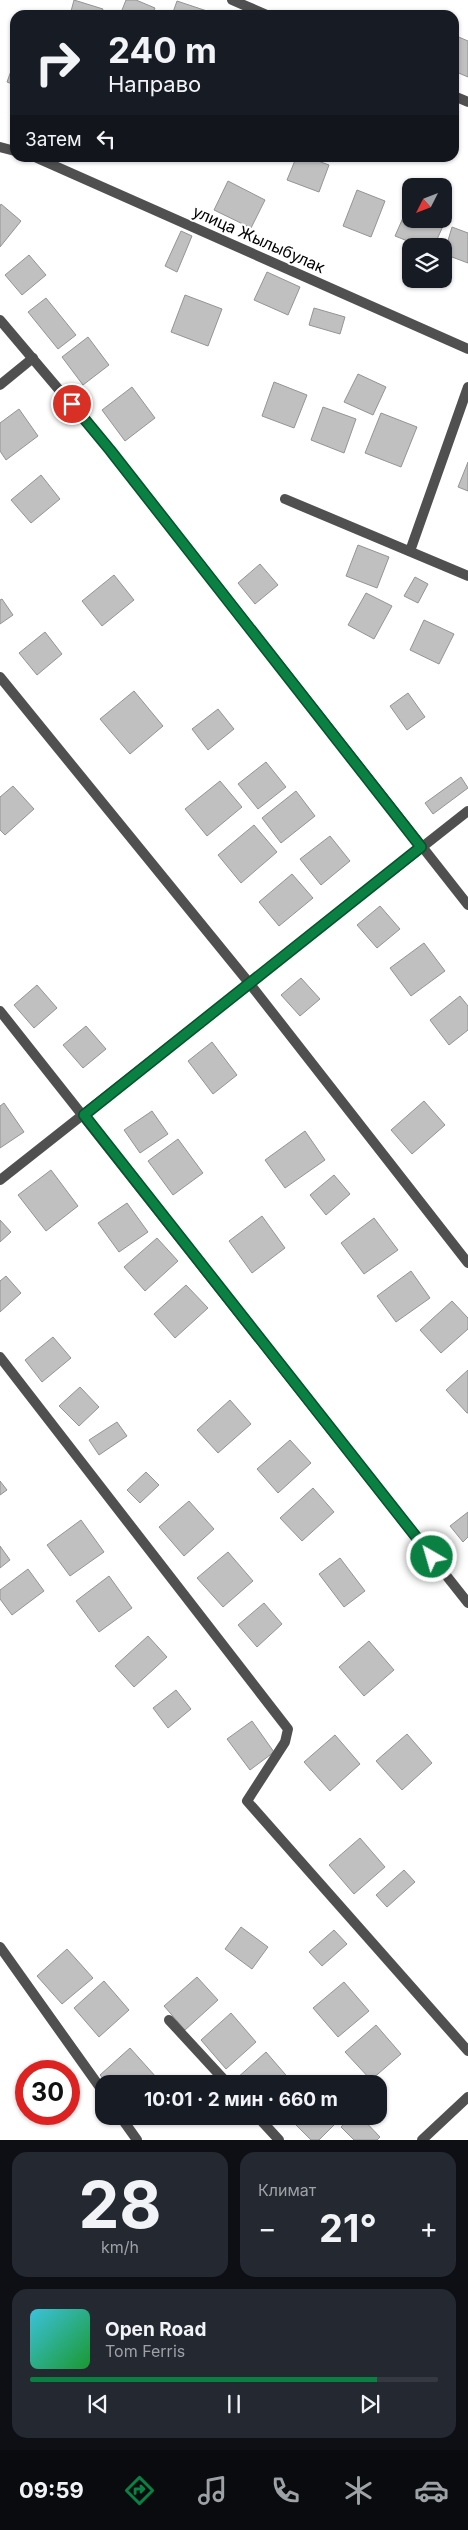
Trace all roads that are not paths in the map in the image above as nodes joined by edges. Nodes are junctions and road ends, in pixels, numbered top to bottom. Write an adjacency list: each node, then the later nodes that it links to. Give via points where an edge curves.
1 (232, 0): 2 (street)
2 (255, 10)
3 (46, 162): 5 (street, улица Жылыбулак)
4 (0, 320): 6 (street)
5 (468, 349)
6 (33, 358): 7 (street); 14 (street, via 110,450)
7 (0, 384)
8 (468, 387): 10 (street)
9 (285, 499): 10 (street)
10 (410, 550): 11 (street)
11 (468, 576)
12 (0, 677): 16 (street)
13 (468, 811): 14 (street)
14 (421, 847): 15 (street); 16 (street)
15 (468, 905)
16 (250, 984): 18 (street); 20 (street)
17 (0, 1011): 18 (street)
18 (84, 1115): 19 (street); 22 (street)
19 (0, 1180)
20 (468, 1263)
21 (0, 1357): 25 (street, via 288,1729 285,1742 247,1801)
22 (468, 1602)
23 (0, 1947): 27 (street)
24 (170, 2020): 26 (street)
25 (468, 2051)
26 (220, 2075)
27 (95, 2080)
28 (468, 2097): 33 (street)
29 (126, 2125): 31 (street)
30 (265, 2125): 32 (street)
31 (137, 2140)
32 (279, 2140)
33 (422, 2140)

